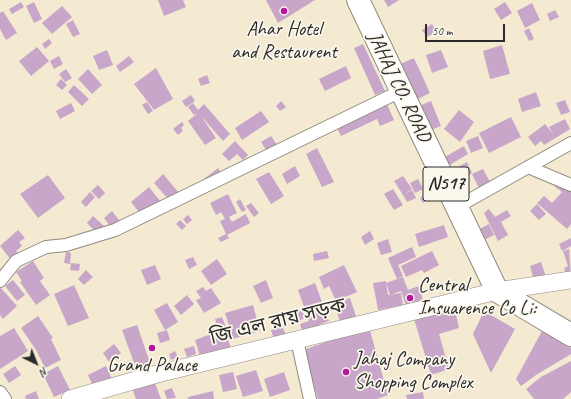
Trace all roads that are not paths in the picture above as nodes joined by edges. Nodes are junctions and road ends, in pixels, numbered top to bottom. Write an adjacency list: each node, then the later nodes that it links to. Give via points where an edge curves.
1 (358, 0): 2 (highway, JAHAJ CO. ROAD / N517)
2 (401, 91): 6 (highway, JAHAJ CO. ROAD / N517); 8 (street, via 114,230 66,245 46,247 16,261)
3 (571, 142): 4 (street)
4 (528, 166): 5 (street); 6 (street)
5 (571, 185)
6 (457, 207): 9 (highway, JAHAJ CO. ROAD / N517)
7 (571, 280): 9 (main road, জি এল রায় সড়ক)
8 (0, 281)
9 (497, 291): 10 (highway); 11 (main road, জি এল রায় সড়ক)
10 (571, 335)
11 (297, 340): 14 (main road, জি এল রায় সড়ক, via 157,374); 15 (street)
12 (0, 392): 13 (street)
13 (5, 399)
14 (70, 399)
15 (310, 399)

